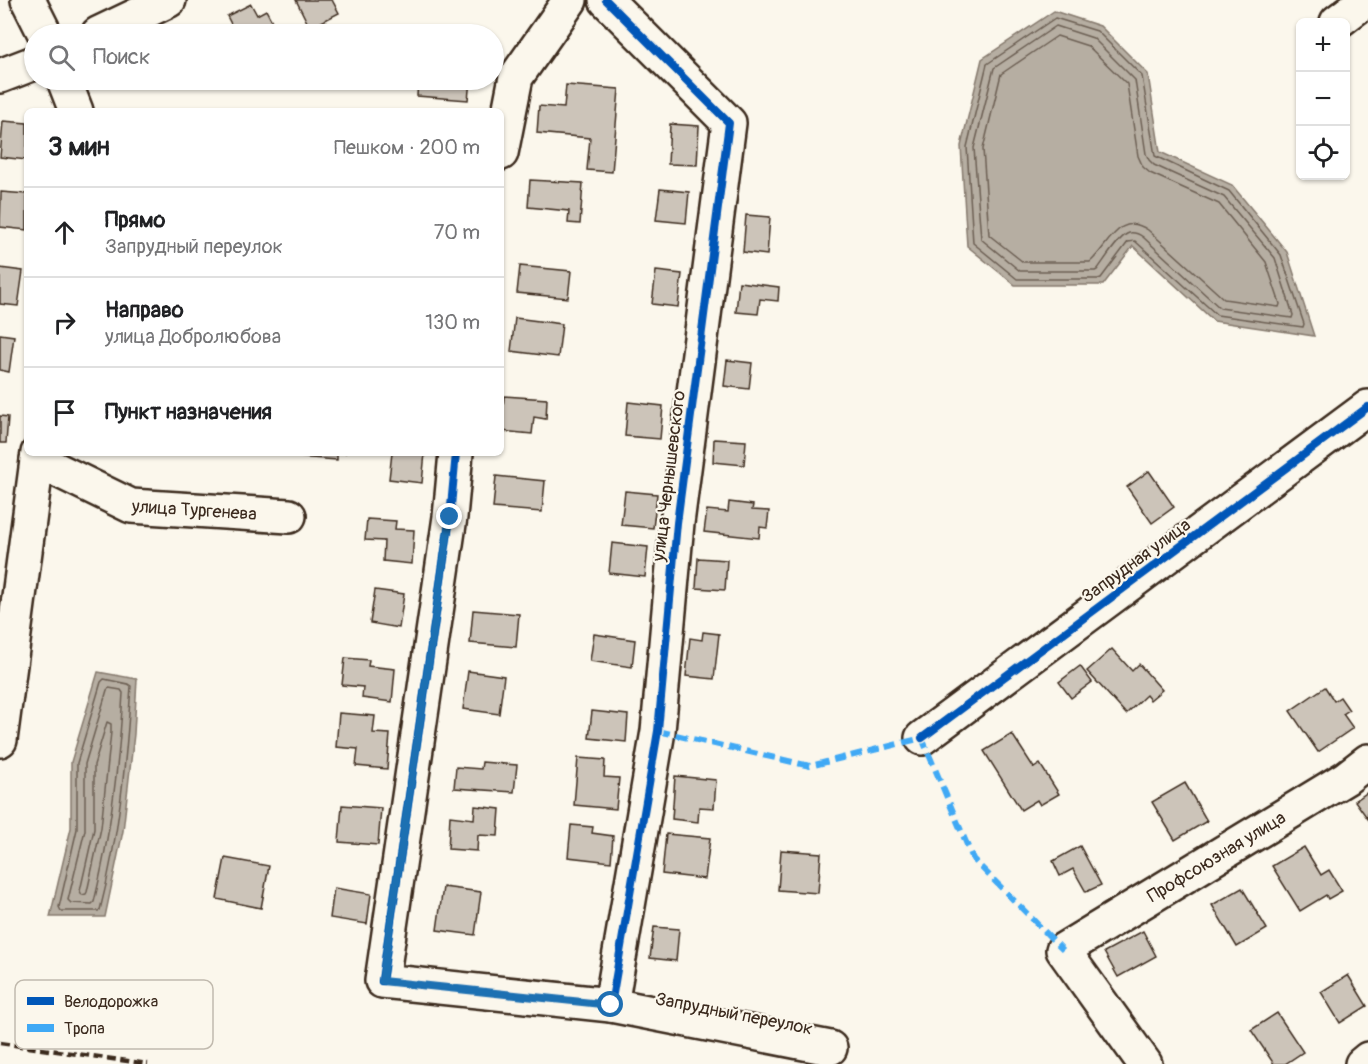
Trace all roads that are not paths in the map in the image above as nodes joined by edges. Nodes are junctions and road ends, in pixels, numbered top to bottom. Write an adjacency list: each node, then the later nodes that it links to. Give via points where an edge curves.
1 (28, 0): 7 (street)
2 (169, 0): 8 (street)
3 (570, 0): 13 (street, via 516,78)
4 (606, 0): 21 (street, улица Чернышевского, via 729,123 677,523 658,730)
5 (1366, 0): 6 (street)
6 (1342, 18)
7 (40, 24)
8 (119, 24)
9 (24, 67): 10 (street)
10 (0, 76)
11 (68, 90): 12 (street)
12 (75, 108)
13 (504, 138)
14 (1368, 407): 18 (street, Запрудная улица)
15 (38, 456): 17 (street, улица Тургенева, via 131,506); 19 (street, улица Тургенева)
16 (456, 456): 21 (street, Запрудный переулок, via 382,981)
17 (289, 516)
18 (922, 738)
19 (0, 740)
20 (1368, 761): 24 (street, Профсоюзная улица, via 1063,950)
21 (611, 1005): 22 (street, Запрудный переулок)
22 (830, 1048)
23 (1368, 1059): 25 (street)
24 (1145, 1064)
25 (1362, 1064)

